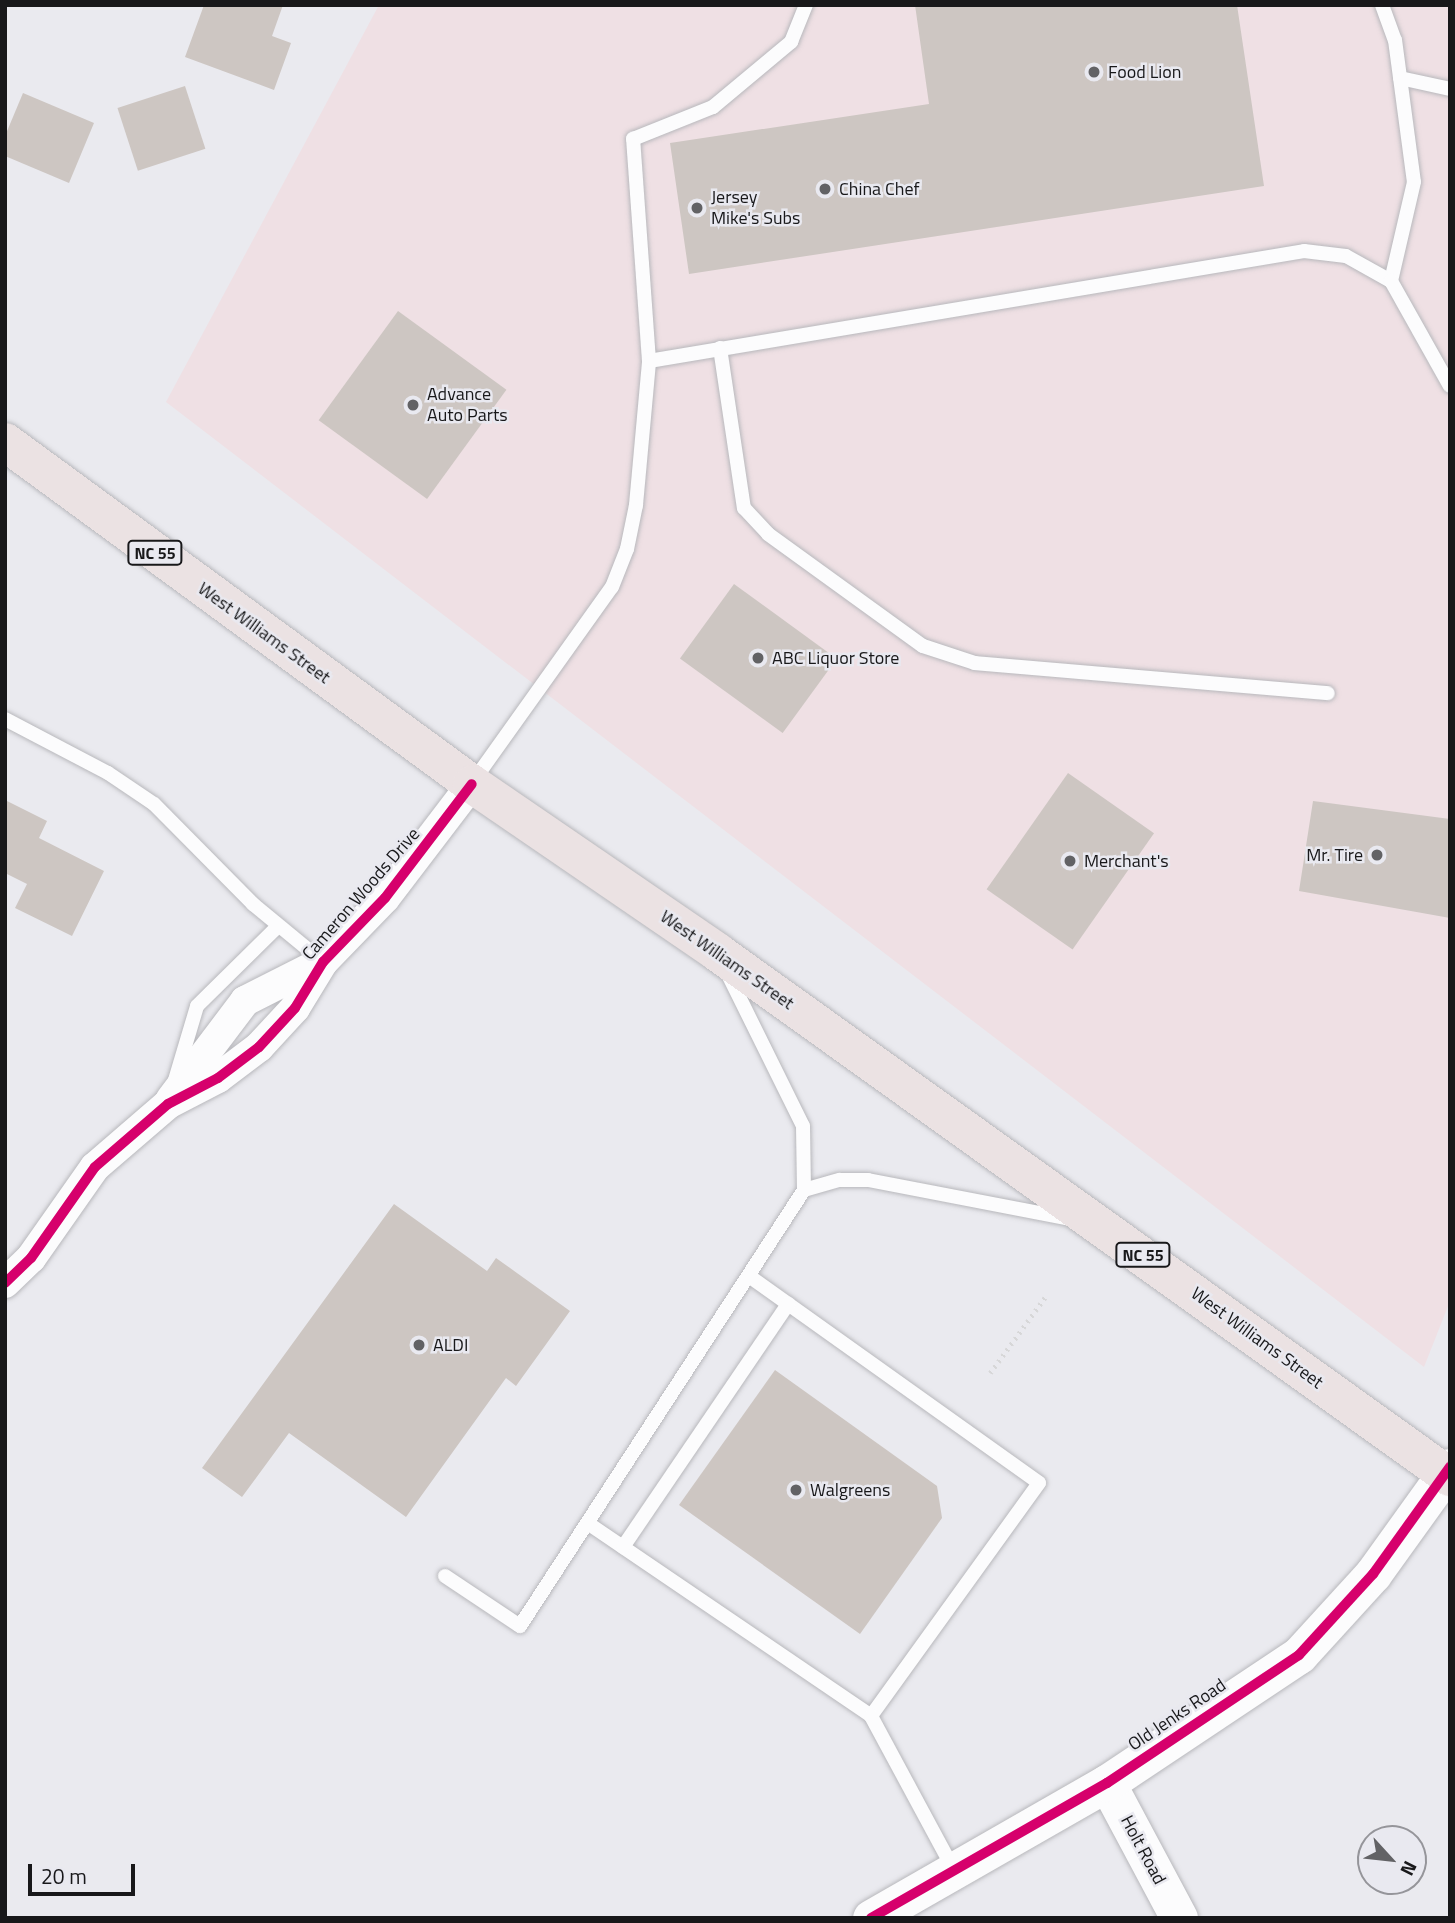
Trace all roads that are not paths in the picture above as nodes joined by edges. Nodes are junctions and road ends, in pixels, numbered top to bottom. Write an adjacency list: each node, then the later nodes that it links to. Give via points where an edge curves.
1 (806, 5): 7 (lane, via 791,42 713,107 633,139)
2 (1382, 5): 3 (lane, via 1395,40)
3 (1400, 78): 4 (lane); 5 (lane, via 1414,182)
4 (1450, 89)
5 (1391, 281): 6 (lane, via 1346,256 1304,251); 8 (lane)
6 (720, 348): 7 (lane); 10 (lane, via 744,508 768,534 923,646 975,663)
7 (649, 361): 12 (lane, via 641,408 636,505 627,549 612,587)
8 (1450, 386)
9 (5, 442): 12 (main road, West Williams Street / NC 55)
10 (1328, 693)
11 (5, 719): 13 (lane, via 108,773 154,804)
12 (472, 784): 14 (main road, West Williams Street / NC 55); 15 (street, Cameron Woods Drive, via 385,898)
13 (278, 926): 15 (lane); 16 (lane, via 197,1006)
14 (718, 952): 17 (lane, via 803,1126); 18 (main road, West Williams Street / NC 55)
15 (323, 962): 16 (street, Cameron Woods Drive, via 295,1008 258,1047 218,1078); 16 (street, Cameron Woods Drive, via 245,1001)
16 (168, 1104): 20 (street, Cameron Woods Drive, via 95,1167 31,1258)
17 (804, 1190): 18 (lane, via 840,1180 868,1180); 19 (lane)
18 (1100, 1224): 22 (main road, West Williams Street / NC 55)
19 (749, 1276): 21 (lane); 23 (lane)
20 (5, 1283)
21 (789, 1304): 24 (lane); 26 (lane, via 1039,1483)
22 (1449, 1473): 27 (street, Old Jenks Road, via 1373,1574 1298,1655)
23 (589, 1524): 24 (lane); 25 (lane, via 520,1626)
24 (623, 1547): 26 (lane)
25 (445, 1576)
26 (871, 1716): 28 (lane)
27 (1107, 1783): 28 (street, Old Jenks Road); 30 (street, Holt Road)
28 (954, 1870): 29 (street, Old Jenks Road)
29 (872, 1918)
30 (1179, 1918)

